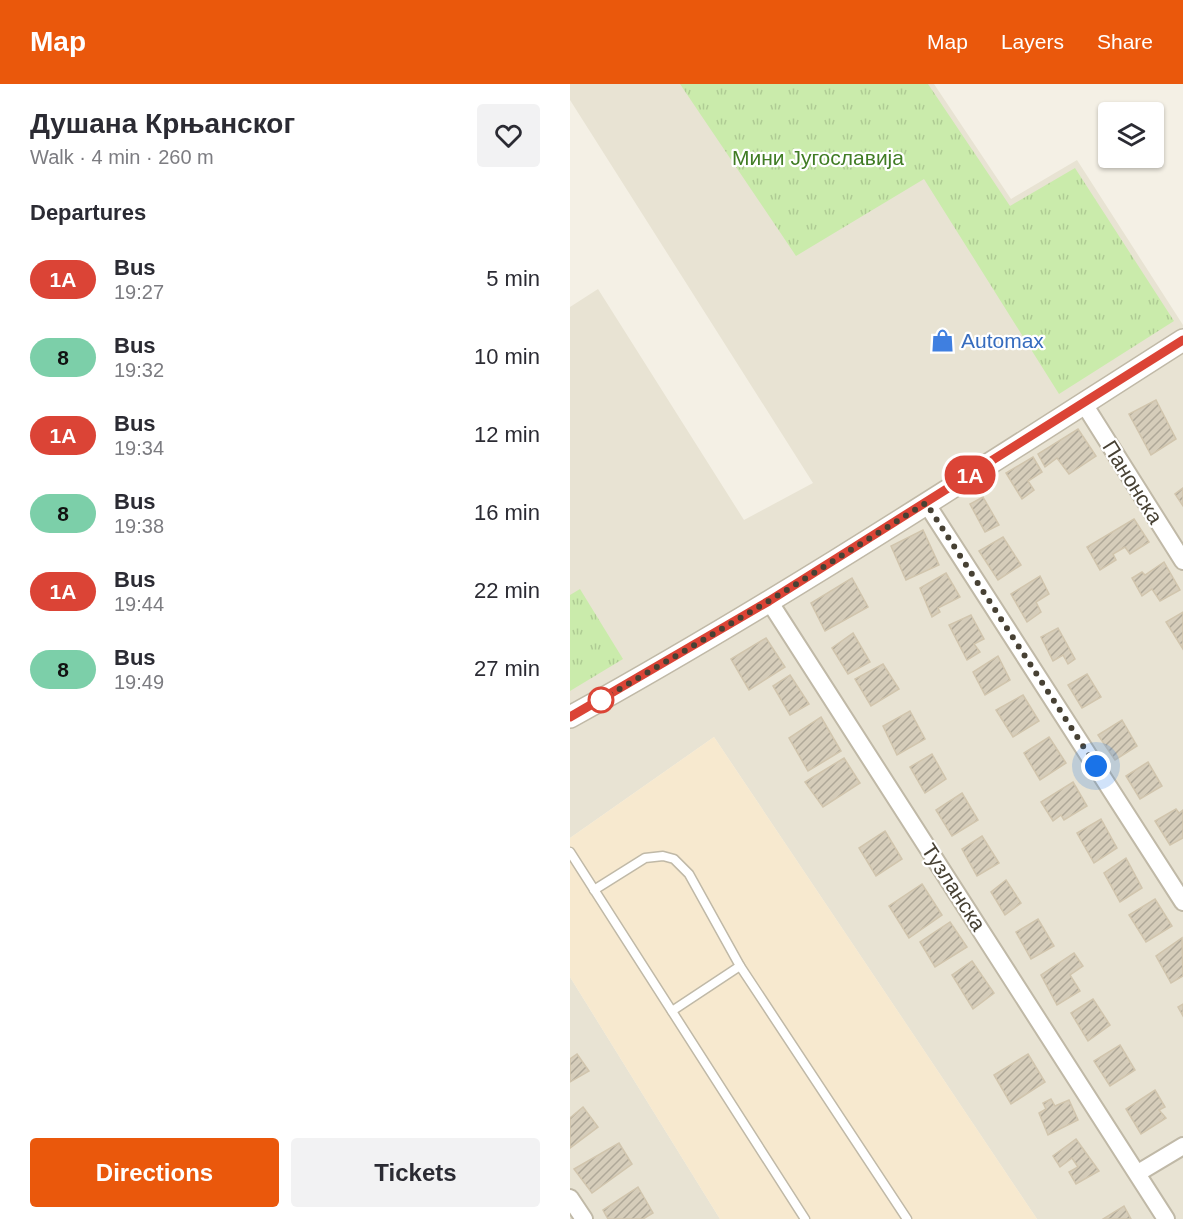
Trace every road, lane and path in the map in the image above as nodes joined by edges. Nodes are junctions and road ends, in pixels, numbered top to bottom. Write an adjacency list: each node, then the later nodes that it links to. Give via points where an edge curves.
1 (1183, 340): 2 (street)
2 (1083, 404): 3 (street); 4 (street, Панонска)
3 (926, 503): 5 (street); 9 (street)
4 (1183, 561)
5 (769, 601): 6 (street); 13 (street, Тузланска)
6 (570, 717)
7 (570, 852): 8 (lane)
8 (594, 890): 10 (lane, via 645,858 674,859 689,874); 11 (lane)
9 (1183, 902)
10 (740, 966): 11 (lane); 17 (lane)
11 (672, 1011): 16 (lane)
12 (1183, 1146): 13 (street)
13 (1138, 1173): 18 (street, Тузланска)
14 (570, 1198): 15 (street)
15 (584, 1219)
16 (805, 1219)
17 (907, 1219)
18 (1166, 1219)

